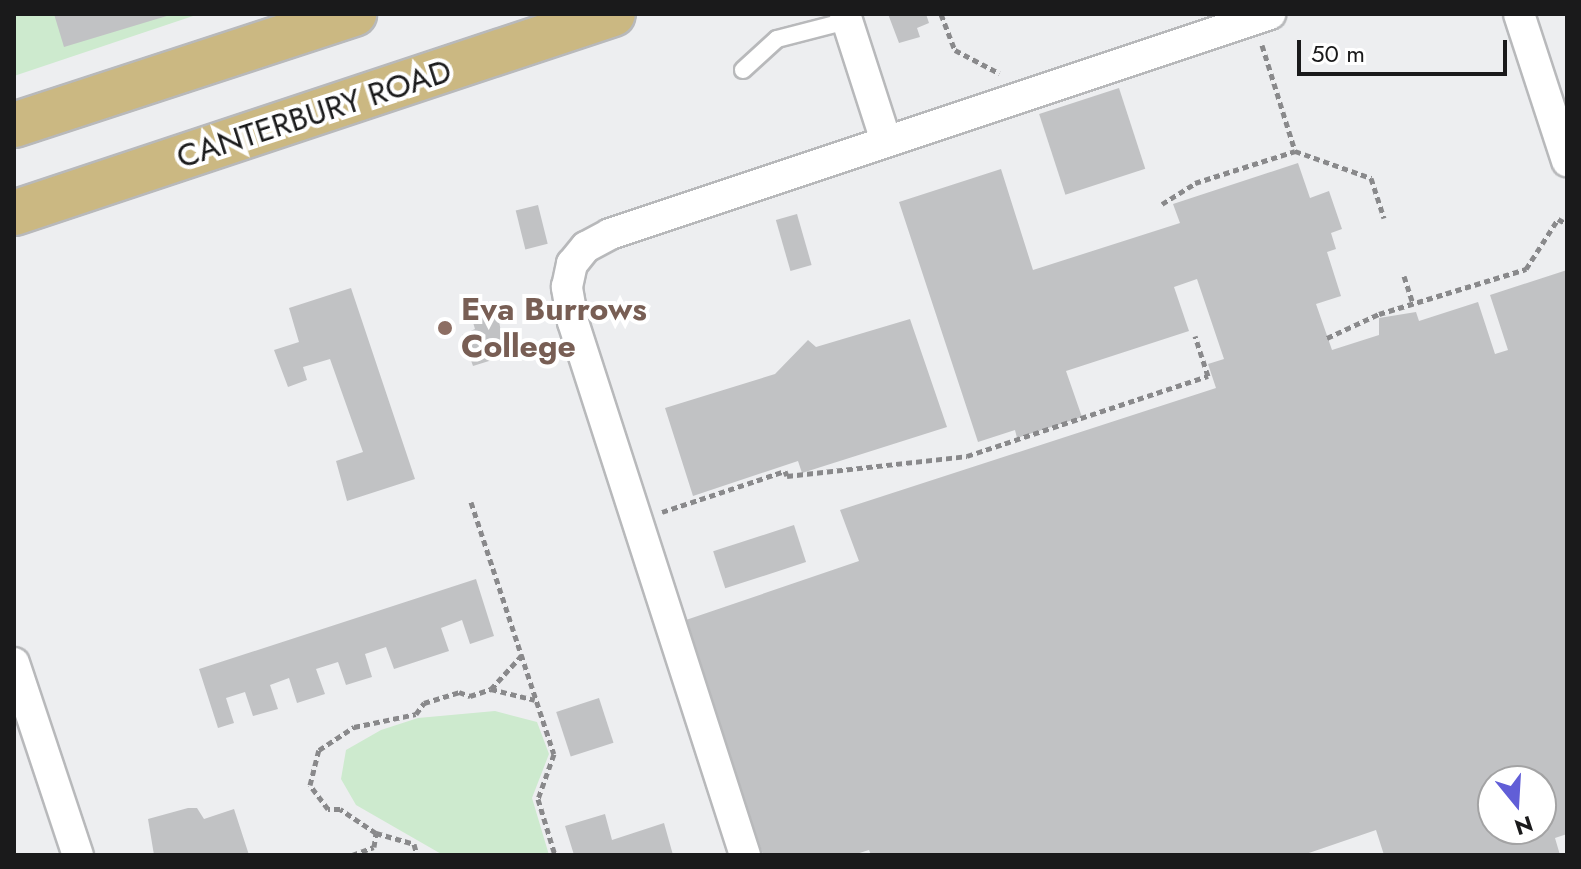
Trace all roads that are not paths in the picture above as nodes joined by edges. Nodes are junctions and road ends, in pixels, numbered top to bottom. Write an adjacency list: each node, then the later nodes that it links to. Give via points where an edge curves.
1 (354, 14): 7 (main road)
2 (613, 14): 10 (main road, CANTERBURY ROAD)
3 (1519, 14): 9 (street)
4 (846, 18): 6 (lane, via 777,39); 8 (street)
5 (1265, 26): 8 (street)
6 (743, 70)
7 (14, 125)
8 (886, 141): 13 (street, via 610,234 586,247 572,264 567,287 573,322)
9 (1567, 161)
10 (14, 213)
11 (14, 663): 12 (street)
12 (78, 855)
13 (745, 855)

